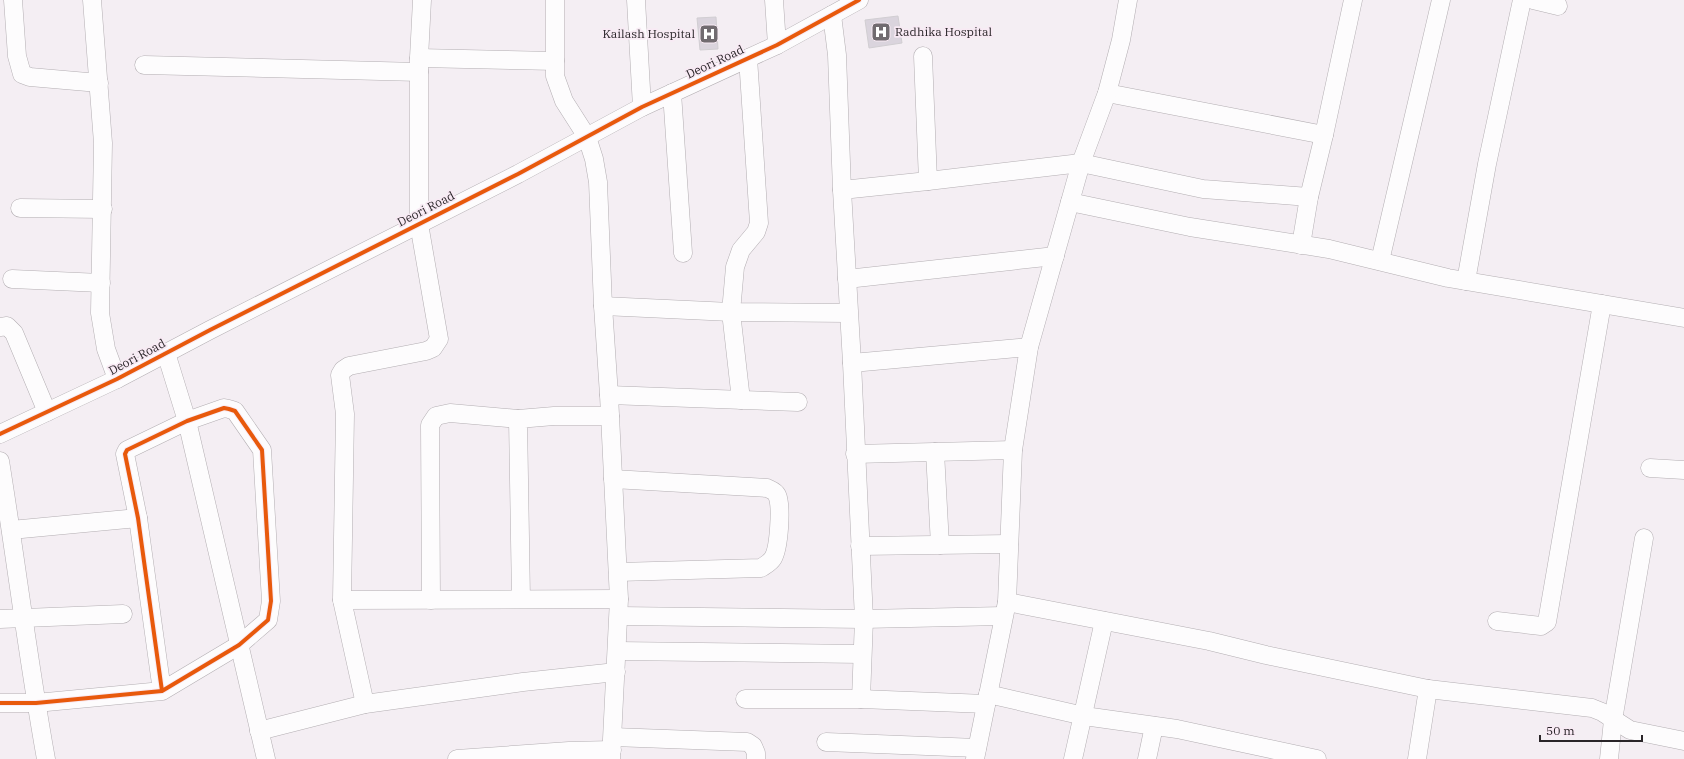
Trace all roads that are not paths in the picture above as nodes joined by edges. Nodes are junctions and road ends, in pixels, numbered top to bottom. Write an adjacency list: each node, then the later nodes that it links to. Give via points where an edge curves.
1 (13, 0): 21 (street, via 17,56 22,74)
2 (92, 0): 21 (street)
3 (422, 0): 20 (street)
4 (555, 0): 18 (street)
5 (636, 0): 24 (street)
6 (774, 0): 15 (street)
7 (859, 0): 14 (street, Deori Road)
8 (1128, 0): 23 (street)
9 (1353, 0): 25 (street)
10 (1441, 0): 38 (street)
11 (1522, 0): 41 (street, via 1487,164)
12 (1533, 0): 13 (street)
13 (1558, 6)
14 (832, 15): 15 (street, Deori Road); 29 (street, via 838,55)
15 (777, 45): 17 (street, Deori Road)
16 (923, 56): 28 (street)
17 (748, 58): 22 (street, Deori Road); 45 (street, via 759,223 756,232 737,258)
18 (555, 61): 20 (street); 26 (street, via 555,76 564,101)
19 (144, 65): 20 (street)
20 (419, 65): 34 (street)
21 (99, 83): 33 (street, via 103,143)
22 (672, 93): 24 (street, Deori Road); 36 (street)
23 (1107, 93): 25 (street); 27 (street)
24 (642, 106): 26 (street, Deori Road)
25 (1324, 135): 30 (street)
26 (587, 137): 34 (street, Deori Road); 44 (street, via 598,182)
27 (1082, 163): 28 (street); 30 (street, via 1203,189); 31 (street)
28 (928, 182): 29 (street)
29 (842, 190): 40 (street)
30 (1309, 197): 35 (street)
31 (1070, 202): 35 (street, via 1190,227); 37 (street)
32 (20, 208): 33 (street)
33 (102, 208): 42 (street)
34 (419, 224): 50 (street, Deori Road); 76 (street, via 439,339 433,348 426,351 349,366 340,375 345,414)
35 (1301, 245): 38 (street)
36 (683, 253)
37 (1055, 256): 40 (street); 49 (street)
38 (1380, 261): 41 (street)
39 (12, 279): 42 (street)
40 (847, 280): 46 (street)
41 (1466, 281): 43 (street)
42 (101, 283): 52 (street, via 100,313 103,332)
43 (1602, 304): 47 (street); 85 (street, via 1547,622 1540,626)
44 (602, 306): 45 (street); 53 (street)
45 (731, 312): 46 (street); 54 (street)
46 (848, 313): 51 (street)
47 (1684, 318)
48 (0, 327): 56 (street, via 7,326 14,333)
49 (1029, 347): 51 (street); 61 (street)
50 (166, 352): 52 (street, Deori Road); 59 (street)
51 (852, 363): 63 (street)
52 (117, 379): 56 (street, Deori Road)
53 (609, 395): 54 (street); 57 (street)
54 (741, 400): 55 (street)
55 (798, 402)
56 (47, 412): 60 (street, Deori Road)
57 (610, 416): 58 (street); 67 (street)
58 (518, 419): 75 (street); 77 (street, via 450,413 436,416 430,425)
59 (187, 421): 68 (street, via 128,450 125,454); 86 (street); 86 (street, via 229,408 235,411 262,450 271,601 268,620)
60 (0, 434)
61 (1013, 450): 62 (street); 71 (street)
62 (935, 452): 63 (street); 72 (street)
63 (855, 454): 73 (street)
64 (0, 461): 69 (street)
65 (1650, 468): 66 (street)
66 (1684, 470)
67 (613, 479): 74 (street); 74 (street, via 767,488 777,495 780,507 774,557 761,568)
68 (138, 518): 69 (street); 91 (street)
69 (11, 530): 81 (street)
70 (1644, 538): 99 (street)
71 (1009, 544): 72 (street); 79 (street)
72 (940, 545): 73 (street)
73 (860, 546): 83 (street)
74 (618, 572): 78 (street)
75 (521, 599): 77 (street); 78 (street)
76 (342, 600): 77 (street); 97 (street)
77 (431, 600)
78 (619, 607): 83 (street); 87 (street)
79 (1005, 609): 83 (street); 84 (street); 94 (street)
80 (123, 614): 81 (street)
81 (22, 617): 82 (street); 95 (street)
82 (0, 619)
83 (864, 619): 88 (street)
84 (1104, 621): 90 (street); 98 (street)
85 (1497, 621)
86 (239, 645): 91 (street); 101 (street)
87 (617, 651): 88 (street); 89 (street)
88 (862, 654): 93 (street)
89 (616, 672): 97 (street); 104 (street)
90 (1428, 689): 99 (street, via 1592,708); 114 (street)
91 (162, 691): 95 (street)
92 (745, 699): 93 (street)
93 (861, 699): 94 (street)
94 (987, 699): 98 (street); 106 (street)
95 (36, 702): 96 (street); 107 (street)
96 (0, 703)
97 (365, 704): 101 (street)
98 (1084, 716): 100 (street); 111 (street)
99 (1613, 720): 102 (street, via 1630,730); 115 (street)
100 (1154, 726): 105 (street, via 1177,730); 112 (street)
101 (259, 731): 108 (street)
102 (1684, 741)
103 (826, 742): 106 (street)
104 (612, 748): 109 (street); 110 (street, via 747,742 753,746)
105 (1250, 752): 113 (street)
106 (976, 753)
107 (46, 759)
108 (266, 759)
109 (457, 759)
110 (756, 759)
111 (1073, 759)
112 (1147, 759)
113 (1317, 759)
114 (1417, 759)
115 (1609, 759)

